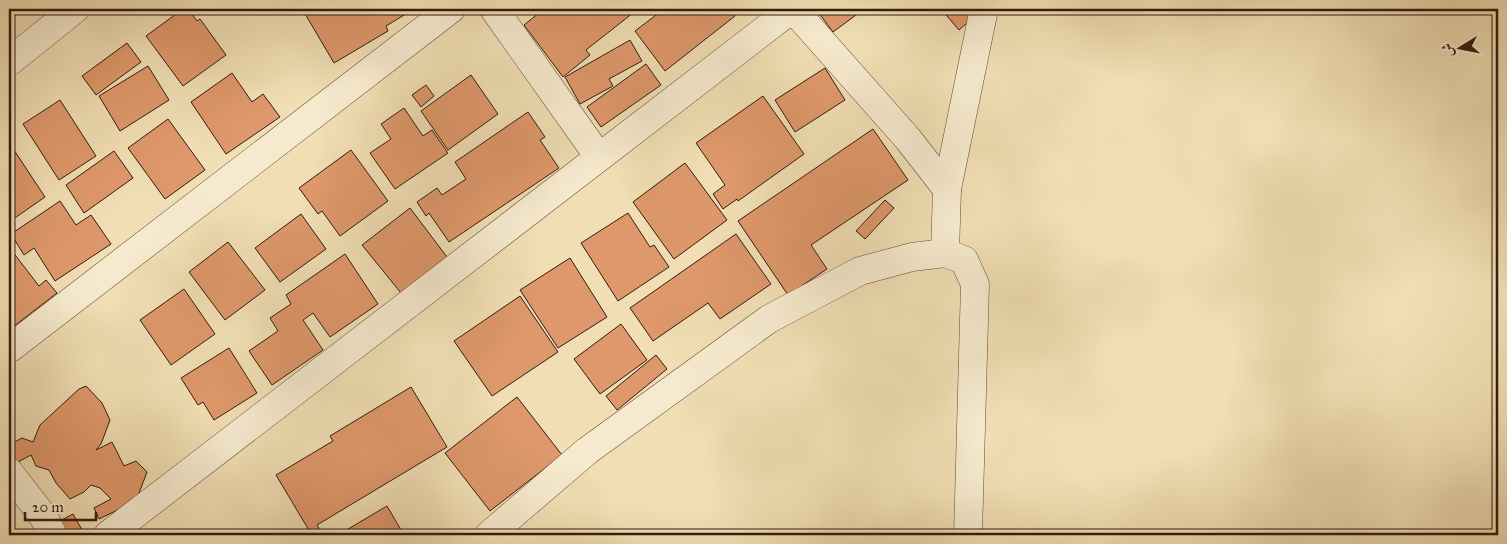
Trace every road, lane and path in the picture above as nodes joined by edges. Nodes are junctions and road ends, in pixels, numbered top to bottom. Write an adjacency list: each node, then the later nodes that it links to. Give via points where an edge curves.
1 (75, 9): 6 (street)
2 (451, 9): 10 (street)
3 (494, 9): 7 (street)
4 (792, 9): 7 (street); 8 (street, via 908,139)
5 (984, 9): 8 (street)
6 (9, 62)
7 (599, 157): 13 (street)
8 (947, 189): 9 (street)
9 (945, 253): 14 (street, via 912,257 860,271 769,319 587,451); 15 (street, via 964,260 975,284)
10 (9, 350)
11 (9, 472): 12 (street, via 43,516)
12 (53, 535)
13 (108, 535)
14 (489, 535)
15 (968, 535)

